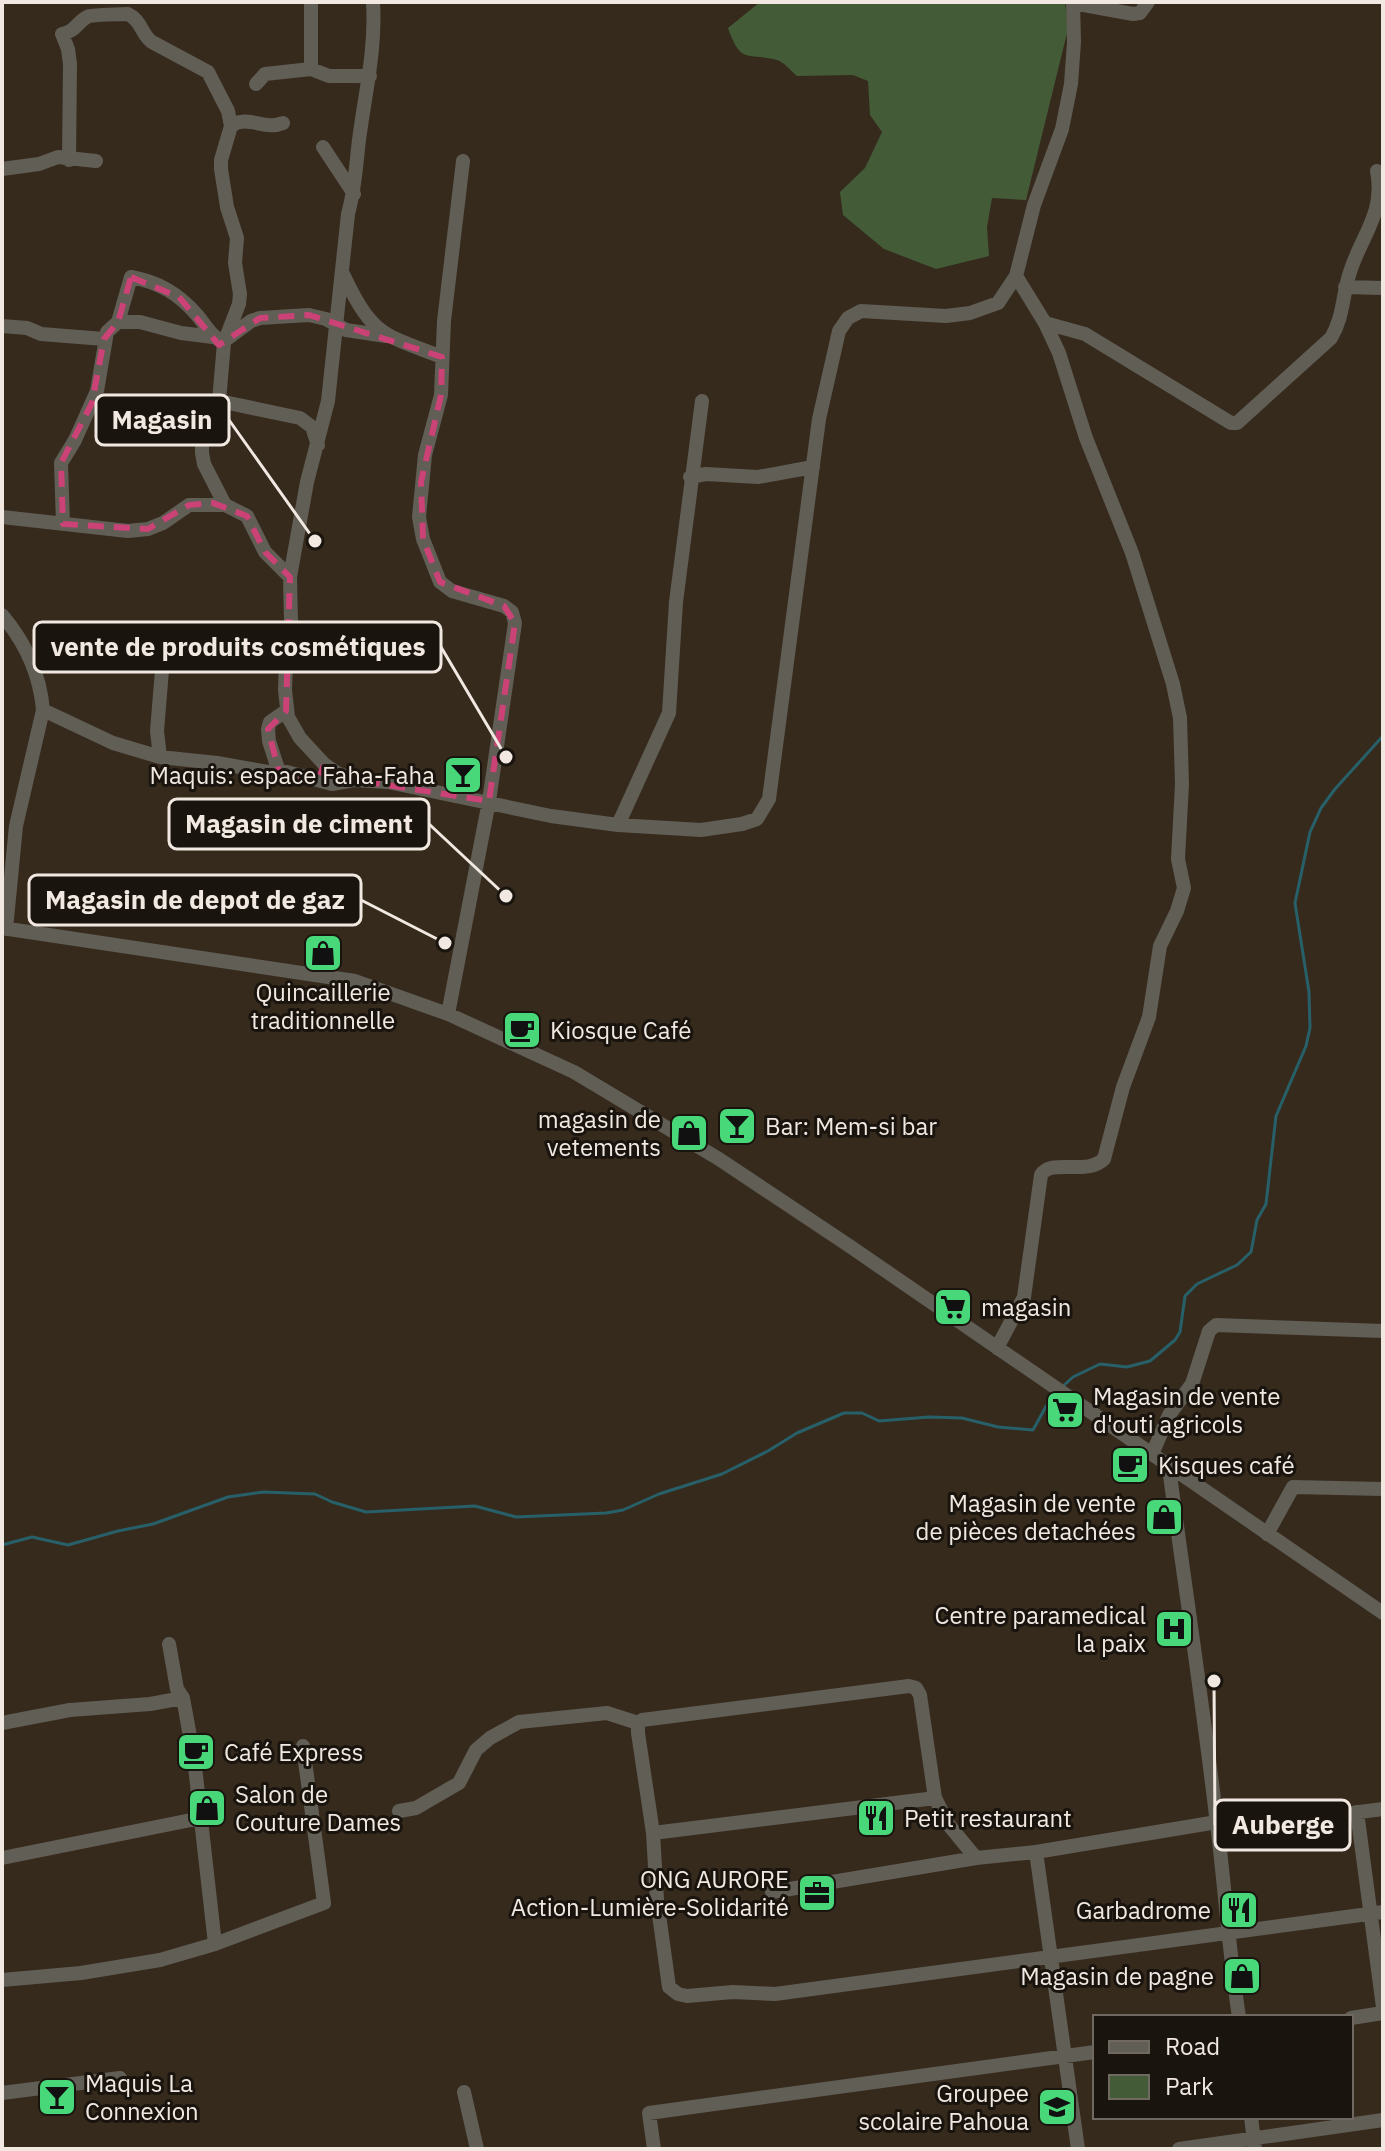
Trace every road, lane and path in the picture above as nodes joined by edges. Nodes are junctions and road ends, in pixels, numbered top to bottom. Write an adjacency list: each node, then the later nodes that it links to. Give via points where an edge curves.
1 (311, 2): 5 (street)
2 (373, 2): 6 (street)
3 (1148, 2): 4 (street, via 1133,14)
4 (1073, 3): 18 (street, via 1071,84 1062,129 1034,205)
5 (311, 69): 6 (street, via 329,76); 7 (street, via 265,74)
6 (370, 76): 16 (street)
7 (256, 84)
8 (283, 123): 9 (street, via 266,127 246,120)
9 (231, 126): 11 (street, via 208,72 145,37 128,14 89,16 74,31 62,34 70,64); 27 (street, via 221,169 237,238 240,294)
10 (323, 147): 16 (street)
11 (69, 160): 12 (street); 14 (street, via 58,157)
12 (96, 161)
13 (463, 161): 28 (street)
14 (2, 169)
15 (1377, 171): 19 (street, via 1380,205)
16 (354, 194): 17 (street)
17 (343, 273): 24 (street); 25 (street, via 364,315)
18 (1016, 276): 22 (street); 32 (street, via 998,303 970,313 861,311 848,318 839,331)
19 (1345, 287): 20 (street); 22 (street, via 1341,323 1331,338 1235,424 1085,334)
20 (1383, 288)
21 (118, 322): 26 (street); 27 (street); 27 (street, via 131,277 154,282 179,297)
22 (1045, 323): 52 (street, via 1132,553 1173,684 1182,749 1178,859 1184,888 1160,946 1149,1017 1104,1159 1095,1166 1044,1169 1024,1297)
23 (2, 326): 26 (street)
24 (335, 326): 25 (street); 27 (street, via 309,315 260,318); 31 (street)
25 (386, 336): 28 (street)
26 (104, 339): 36 (street, via 97,391 61,463)
27 (220, 340): 29 (street)
28 (442, 357): 47 (street, via 441,395 421,482 423,539 440,582 452,591 504,606 515,623)
29 (219, 401): 31 (street, via 300,418 312,427); 34 (street, via 202,429 202,453)
30 (702, 401): 33 (street)
31 (318, 445): 37 (street)
32 (813, 467): 33 (street, via 758,477); 48 (street, via 769,799 757,819 742,824 701,830)
33 (690, 477): 48 (street, via 669,713)
34 (225, 505): 36 (street, via 189,505 148,529); 37 (street, via 247,516 265,552)
35 (2, 517): 36 (street)
36 (63, 524)
37 (290, 577): 41 (street)
38 (2, 615): 40 (street, via 30,659)
39 (162, 670): 42 (street)
40 (43, 710): 42 (street, via 113,743); 49 (street, via 16,826)
41 (286, 711): 43 (street, via 300,738); 44 (street, via 268,729)
42 (160, 757): 44 (street)
43 (324, 764): 45 (street); 46 (street)
44 (279, 772): 46 (street)
45 (355, 780): 46 (street); 47 (street)
46 (318, 781)
47 (489, 801): 48 (street); 50 (street)
48 (618, 825)
49 (4, 928): 50 (street, via 355,981)
50 (448, 1014): 52 (street, via 574,1072 719,1159)
51 (1383, 1331): 53 (street, via 1216,1325 1209,1331 1192,1384 1169,1415)
52 (997, 1348): 53 (street)
53 (1153, 1452): 54 (street)
54 (1169, 1468): 56 (street); 68 (street)
55 (1383, 1489): 56 (street, via 1293,1487)
56 (1267, 1534): 57 (street)
57 (1383, 1613)
58 (169, 1644): 59 (street)
59 (183, 1698): 60 (street); 67 (street)
60 (2, 1723)
61 (638, 1723): 63 (street, via 909,1686 920,1695); 65 (street, via 607,1713 519,1722 476,1750 459,1783 416,1808); 69 (street)
62 (303, 1746): 76 (street, via 324,1903)
63 (935, 1798): 69 (street); 72 (street)
64 (1383, 1809): 66 (street)
65 (399, 1811)
66 (1357, 1812): 68 (street); 74 (street)
67 (201, 1818): 71 (street); 76 (street)
68 (1218, 1826): 70 (street); 75 (street)
69 (653, 1833): 77 (street, via 669,1987 678,1994 775,1994)
70 (1036, 1852): 72 (street); 77 (street)
71 (2, 1858)
72 (976, 1858): 73 (street)
73 (772, 1892)
74 (1376, 1913): 75 (street); 79 (street)
75 (1228, 1931): 77 (street); 81 (street)
76 (215, 1944): 78 (street, via 160,1960)
77 (1052, 1958): 84 (street)
78 (2, 1980)
79 (1383, 2007)
80 (1383, 2013): 82 (street)
81 (1239, 2015)
82 (1353, 2018)
83 (1093, 2052): 84 (street)
84 (1067, 2056): 92 (street, via 649,2113); 93 (street)
85 (120, 2078): 87 (street)
86 (464, 2092): 91 (street)
87 (2, 2093)
88 (1251, 2119): 90 (street)
89 (1383, 2120): 90 (street)
90 (1255, 2144): 94 (street)
91 (477, 2149)
92 (654, 2149)
93 (1078, 2149)
94 (1179, 2149)

